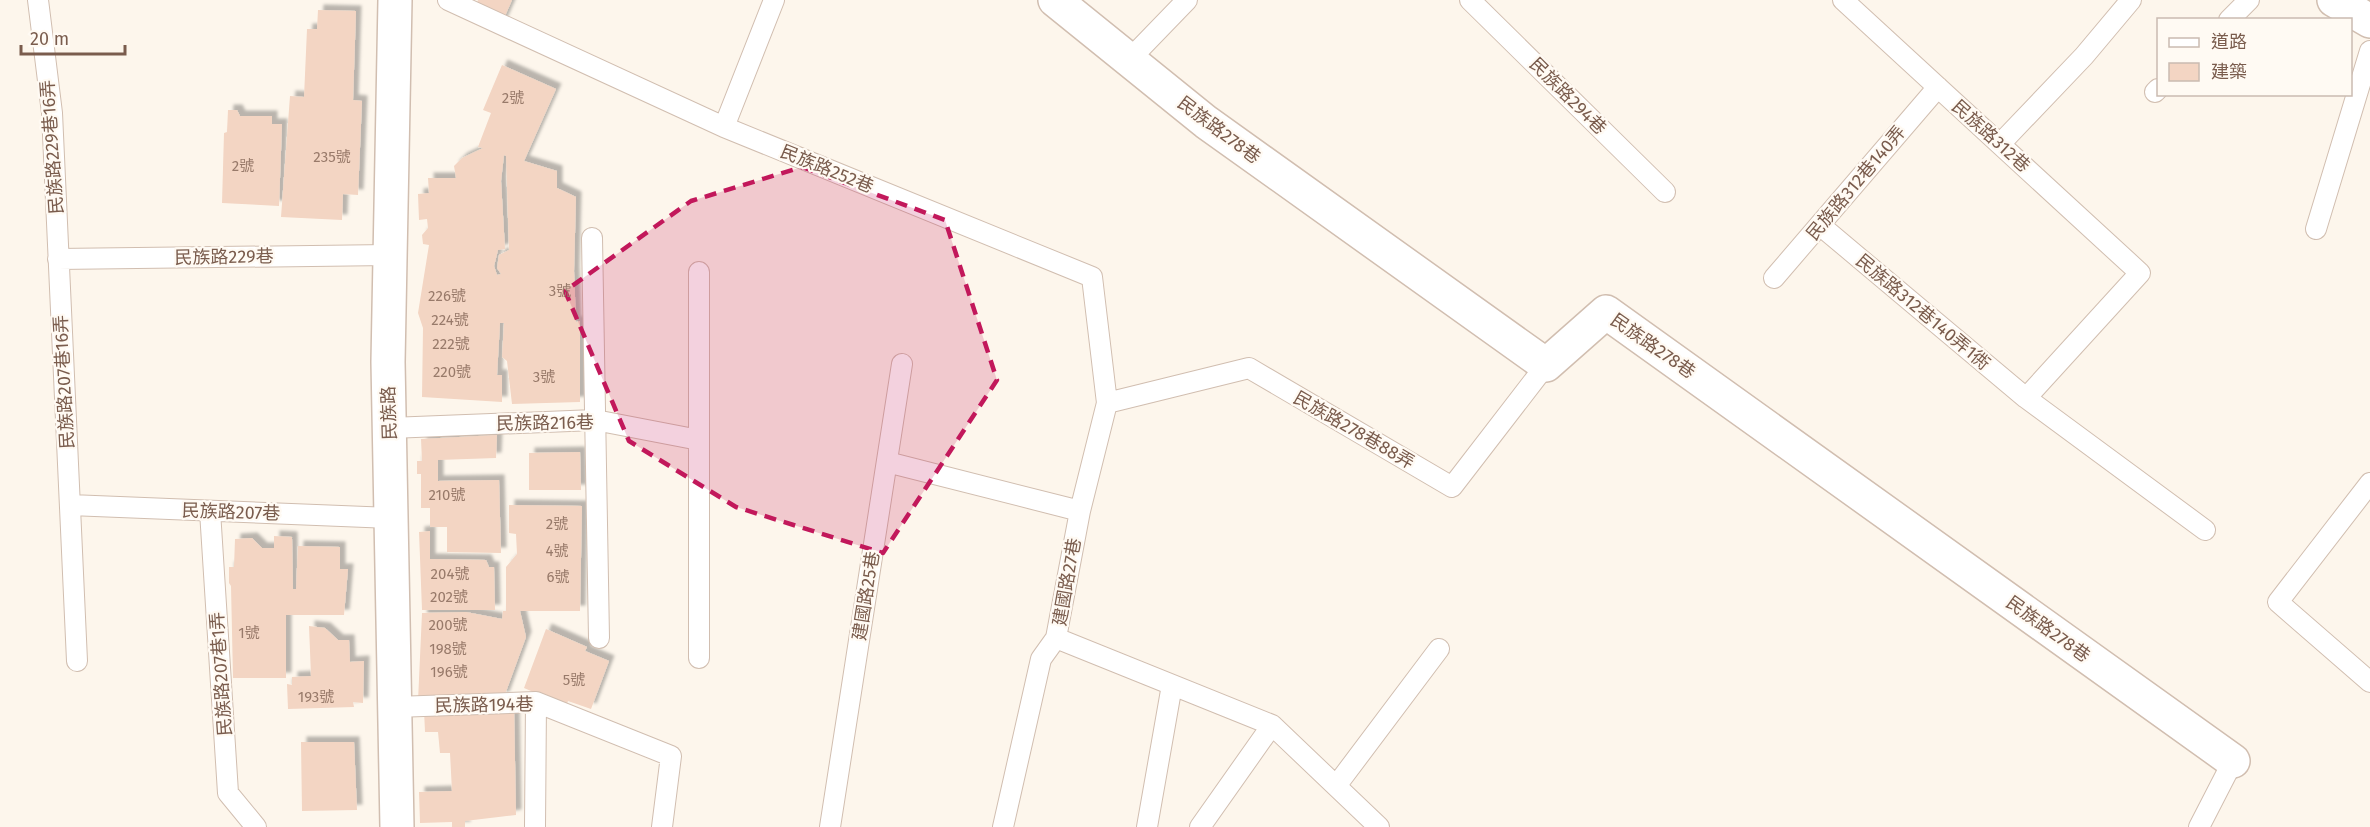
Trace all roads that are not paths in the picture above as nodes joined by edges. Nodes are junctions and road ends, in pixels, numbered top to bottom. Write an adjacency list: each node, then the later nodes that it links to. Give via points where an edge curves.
1 (38, 0): 24 (lane, 民族路229巷16弄, via 52,113)
2 (395, 0): 23 (street, 民族路)
3 (448, 0): 17 (lane, 民族路252巷)
4 (774, 0): 17 (lane)
5 (1055, 0): 15 (street, 民族路278巷)
6 (1187, 0): 15 (lane)
7 (1470, 0): 19 (lane, 民族路294巷)
8 (1843, 0): 16 (lane, 民族路312巷)
9 (2131, 0): 18 (lane)
10 (2248, 0): 12 (lane)
11 (2334, 0): 13 (street)
12 (2231, 18)
13 (2370, 21)
14 (2370, 51): 21 (lane)
15 (1129, 60): 28 (street, 民族路278巷, via 1206,122)
16 (1938, 87): 18 (lane, 民族路312巷); 20 (lane, 民族路312巷140弄)
17 (724, 127): 30 (lane, 民族路252巷, via 1092,277)
18 (2000, 144): 29 (lane, 民族路312巷, via 2140,273)
19 (1665, 192)
20 (1821, 226): 26 (lane, 民族路312巷140弄); 29 (lane, 民族路312巷140弄1衖)
21 (2316, 229)
22 (592, 238): 31 (lane)
23 (390, 255): 24 (lane, 民族路229巷); 32 (street, 民族路)
24 (58, 259): 36 (lane, 民族路207巷16弄)
25 (699, 272): 33 (lane)
26 (1774, 279)
27 (902, 364): 34 (lane, 建國路25巷)
28 (1546, 365): 30 (lane, 民族路278巷88弄, via 1452,487 1249,368); 51 (street, 民族路278巷, via 1606,312)
29 (2026, 398): 40 (lane, 民族路312巷140弄1衖)
30 (1107, 404): 38 (lane, 建國路27巷)
31 (595, 420): 32 (lane, 民族路216巷); 33 (lane, 民族路216巷); 41 (lane)
32 (390, 428): 39 (street, 民族路)
33 (699, 440): 44 (lane)
34 (887, 462): 38 (lane); 57 (lane, 建國路25巷)
35 (2370, 483): 46 (lane, via 2278,602)
36 (70, 505): 37 (lane, 民族路207巷); 45 (lane, 民族路207巷16弄)
37 (210, 511): 39 (lane, 民族路207巷); 53 (lane, 民族路207巷1弄, via 228,793)
38 (1080, 511): 42 (lane, 建國路27巷)
39 (391, 518): 49 (street, 民族路)
40 (2205, 530)
41 (599, 638)
42 (1056, 638): 47 (lane); 58 (lane, 建國路27巷, via 1041,659)
43 (1439, 649): 52 (lane)
44 (699, 658)
45 (77, 661)
46 (2370, 682)
47 (1172, 685): 50 (lane); 59 (lane)
48 (536, 702): 49 (lane, 民族路194巷); 55 (lane); 56 (lane, 民族路194巷, via 671,756)
49 (395, 707): 54 (street, 民族路)
50 (1272, 725): 52 (lane); 60 (lane)
51 (2233, 761): 62 (lane)
52 (1336, 786): 61 (lane)
53 (256, 827)
54 (397, 827)
55 (535, 827)
56 (662, 827)
57 (830, 827)
58 (1003, 827)
59 (1147, 827)
60 (1200, 827)
61 (1379, 827)
62 (2199, 827)

